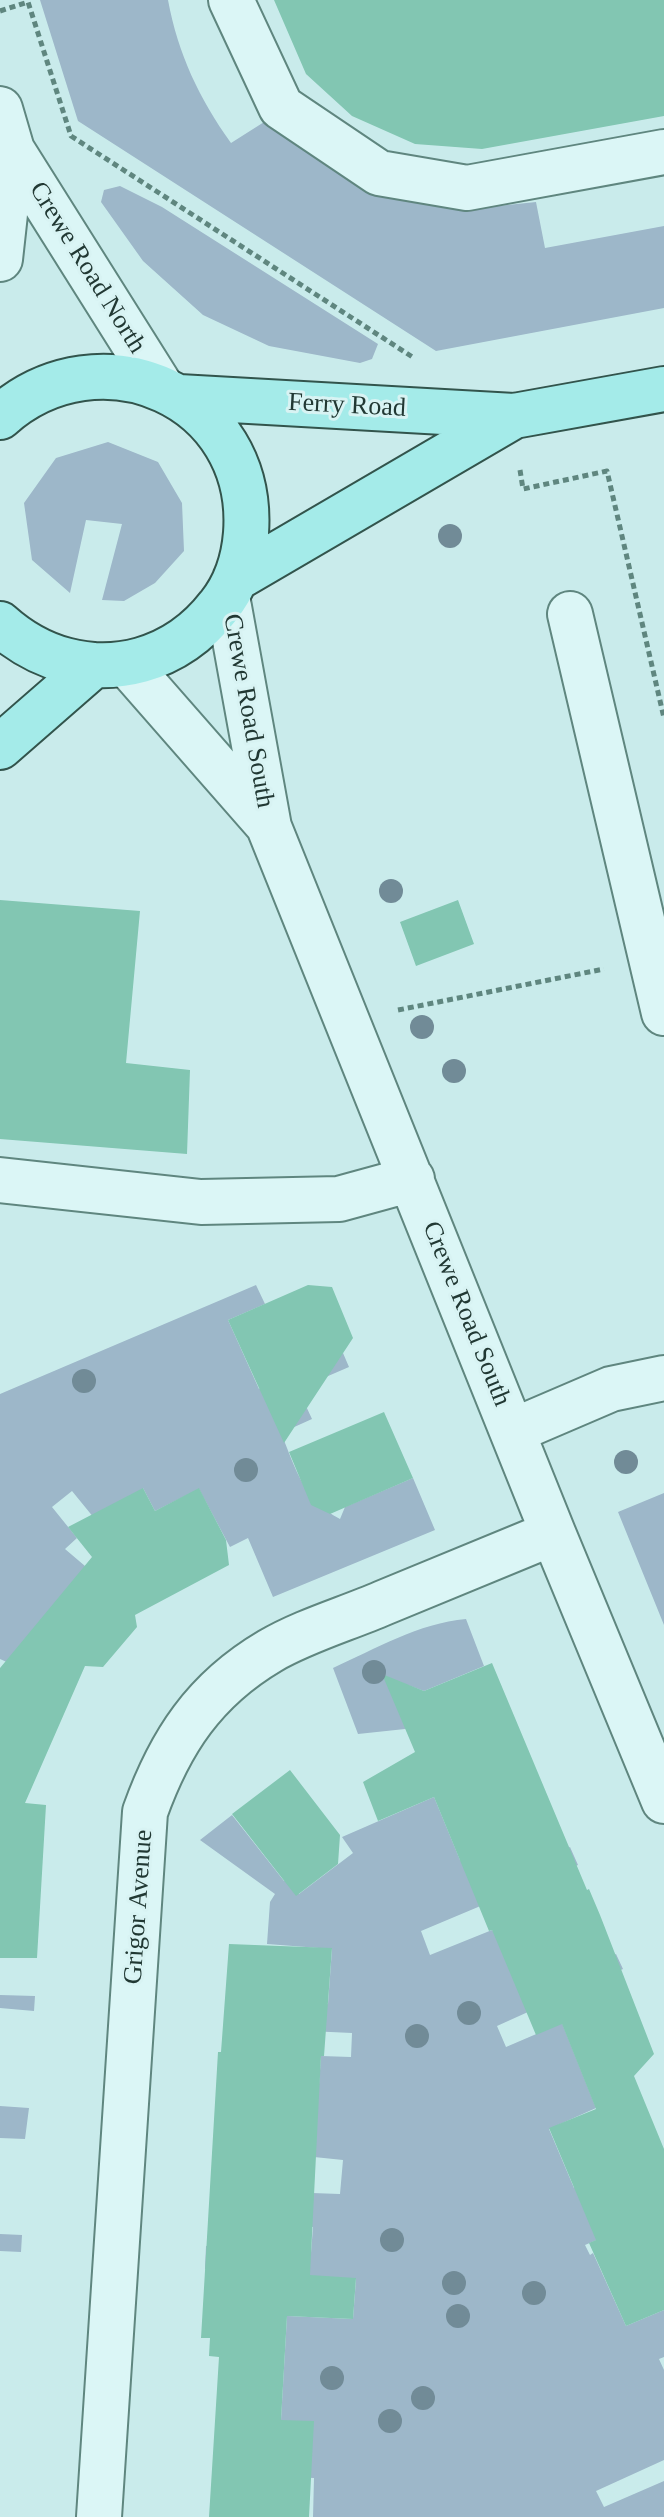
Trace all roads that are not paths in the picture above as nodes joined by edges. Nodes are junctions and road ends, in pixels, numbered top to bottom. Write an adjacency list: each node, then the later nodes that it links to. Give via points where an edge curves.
1 (231, 0): 4 (street, via 281,107 379,173 467,188)
2 (0, 109): 3 (street, Crewe Road North)
3 (12, 150): 5 (street, Crewe Road North); 7 (street, Crewe Road North)
4 (664, 152)
5 (0, 259)
6 (664, 389): 8 (main road, Ferry Road)
7 (170, 392): 8 (main road, Ferry Road); 9 (main road, via 128,377 94,375 60,381); 10 (main road, via 206,419 228,446 241,477 248,512 245,546)
8 (514, 416): 10 (main road, Ferry Road)
9 (0, 417)
10 (231, 588): 13 (main road, via 208,620 184,641 157,655); 15 (street, Crewe Road South)
11 (570, 614): 16 (street)
12 (0, 624): 13 (main road, via 60,660)
13 (110, 664): 14 (main road); 15 (street, Crewe Road South)
14 (0, 747)
15 (269, 827): 17 (street, Crewe Road South)
16 (664, 1013)
17 (412, 1179): 18 (street, via 339,1199 201,1202); 20 (street, Crewe Road South)
18 (0, 1180)
19 (664, 1378): 20 (street, via 611,1389)
20 (513, 1431): 21 (street, Crewe Road South)
21 (553, 1533): 22 (street, Crewe Road South); 23 (street, Grigor Avenue, via 272,1650 203,1705 157,1778 145,1812)
22 (664, 1801)
23 (99, 2517)

